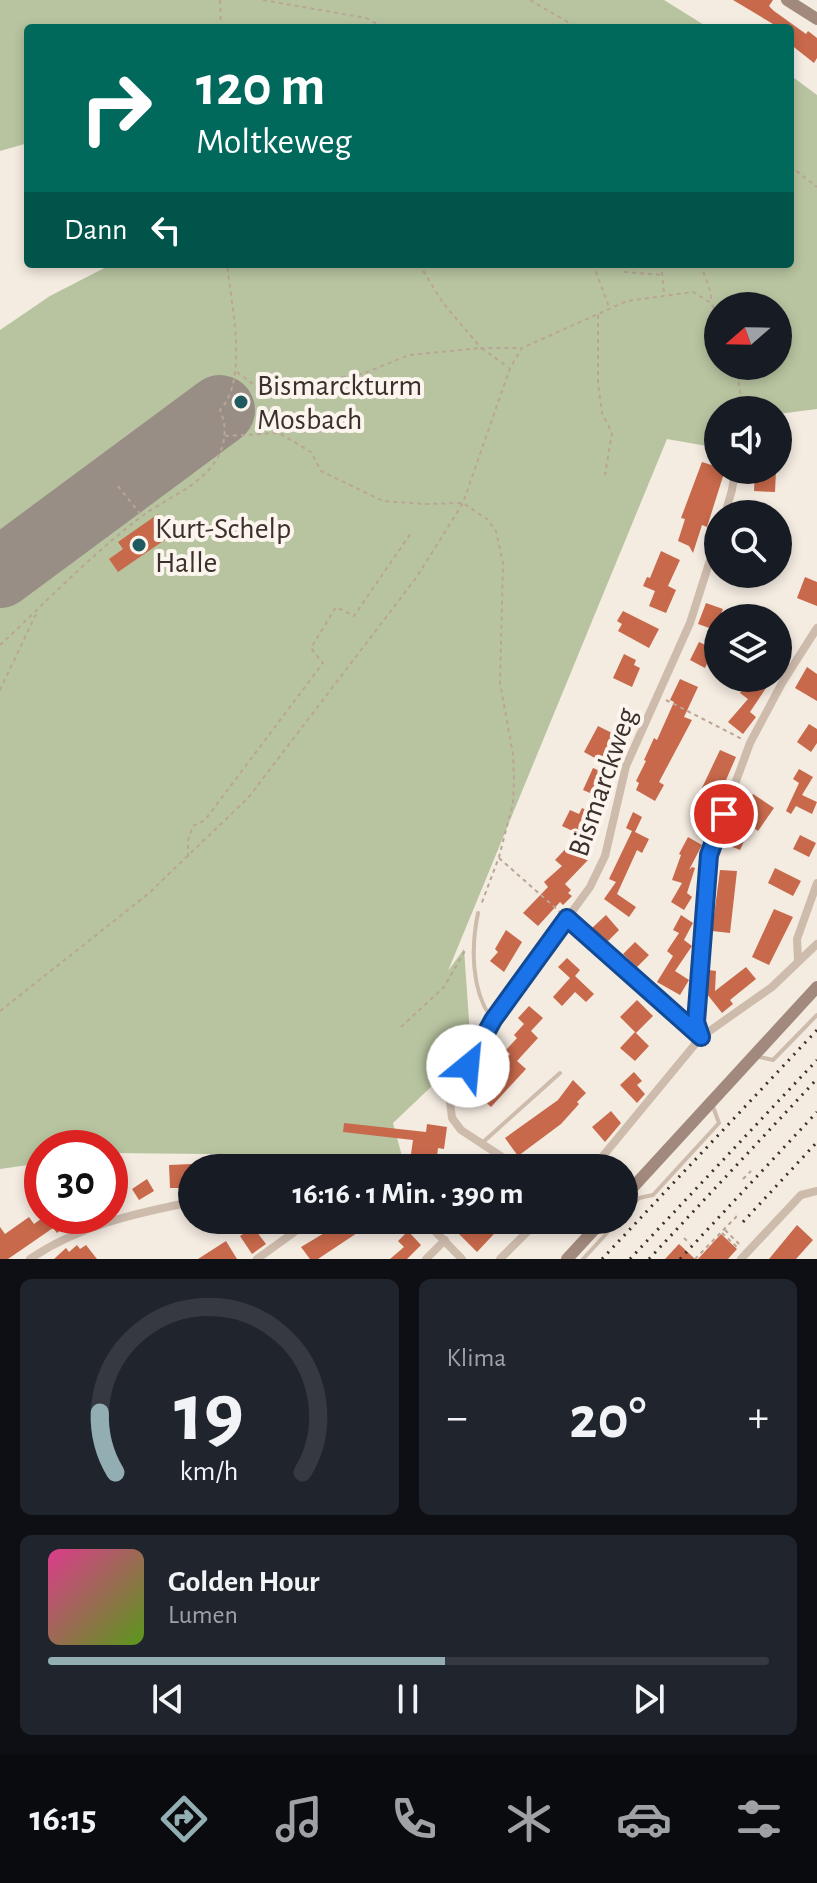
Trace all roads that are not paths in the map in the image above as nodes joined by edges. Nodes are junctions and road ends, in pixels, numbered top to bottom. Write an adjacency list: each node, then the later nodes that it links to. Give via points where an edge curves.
1 (787, 0): 2 (street)
2 (817, 19)
3 (704, 579): 7 (street, Bismarckweg, via 690,623 626,766 605,856)
4 (817, 628): 13 (street, via 750,743 709,855 696,1022)
5 (817, 883): 9 (street, via 797,939)
6 (478, 913): 12 (lane, via 476,986)
7 (567, 918): 12 (street, Bismarckweg); 13 (street)
8 (817, 944): 9 (street)
9 (798, 960): 13 (street, via 772,987)
10 (817, 987): 14 (street)
11 (817, 1015): 14 (lane, via 773,1060)
12 (493, 1020): 17 (street, Bismarckweg, via 450,1102 461,1130)
13 (701, 1037): 19 (street)
14 (753, 1056): 16 (street)
15 (560, 1073): 17 (lane)
16 (711, 1102): 20 (street); 22 (lane, via 719,1123 653,1195)
17 (482, 1143): 18 (street, Bismarckweg)
18 (498, 1154)
19 (605, 1154)
20 (638, 1182)
21 (817, 1191): 37 (street, via 801,1195)
22 (638, 1199)
23 (178, 1205): 30 (street, via 130,1214)
24 (292, 1234): 31 (street)
25 (439, 1234): 29 (street)
26 (525, 1234): 34 (street)
27 (590, 1234): 35 (street)
28 (606, 1234): 36 (lane)
29 (445, 1240): 32 (street); 33 (street)
30 (30, 1259)
31 (257, 1259)
32 (426, 1259)
33 (462, 1259)
34 (500, 1259)
35 (568, 1259)
36 (583, 1259)
37 (741, 1259)

